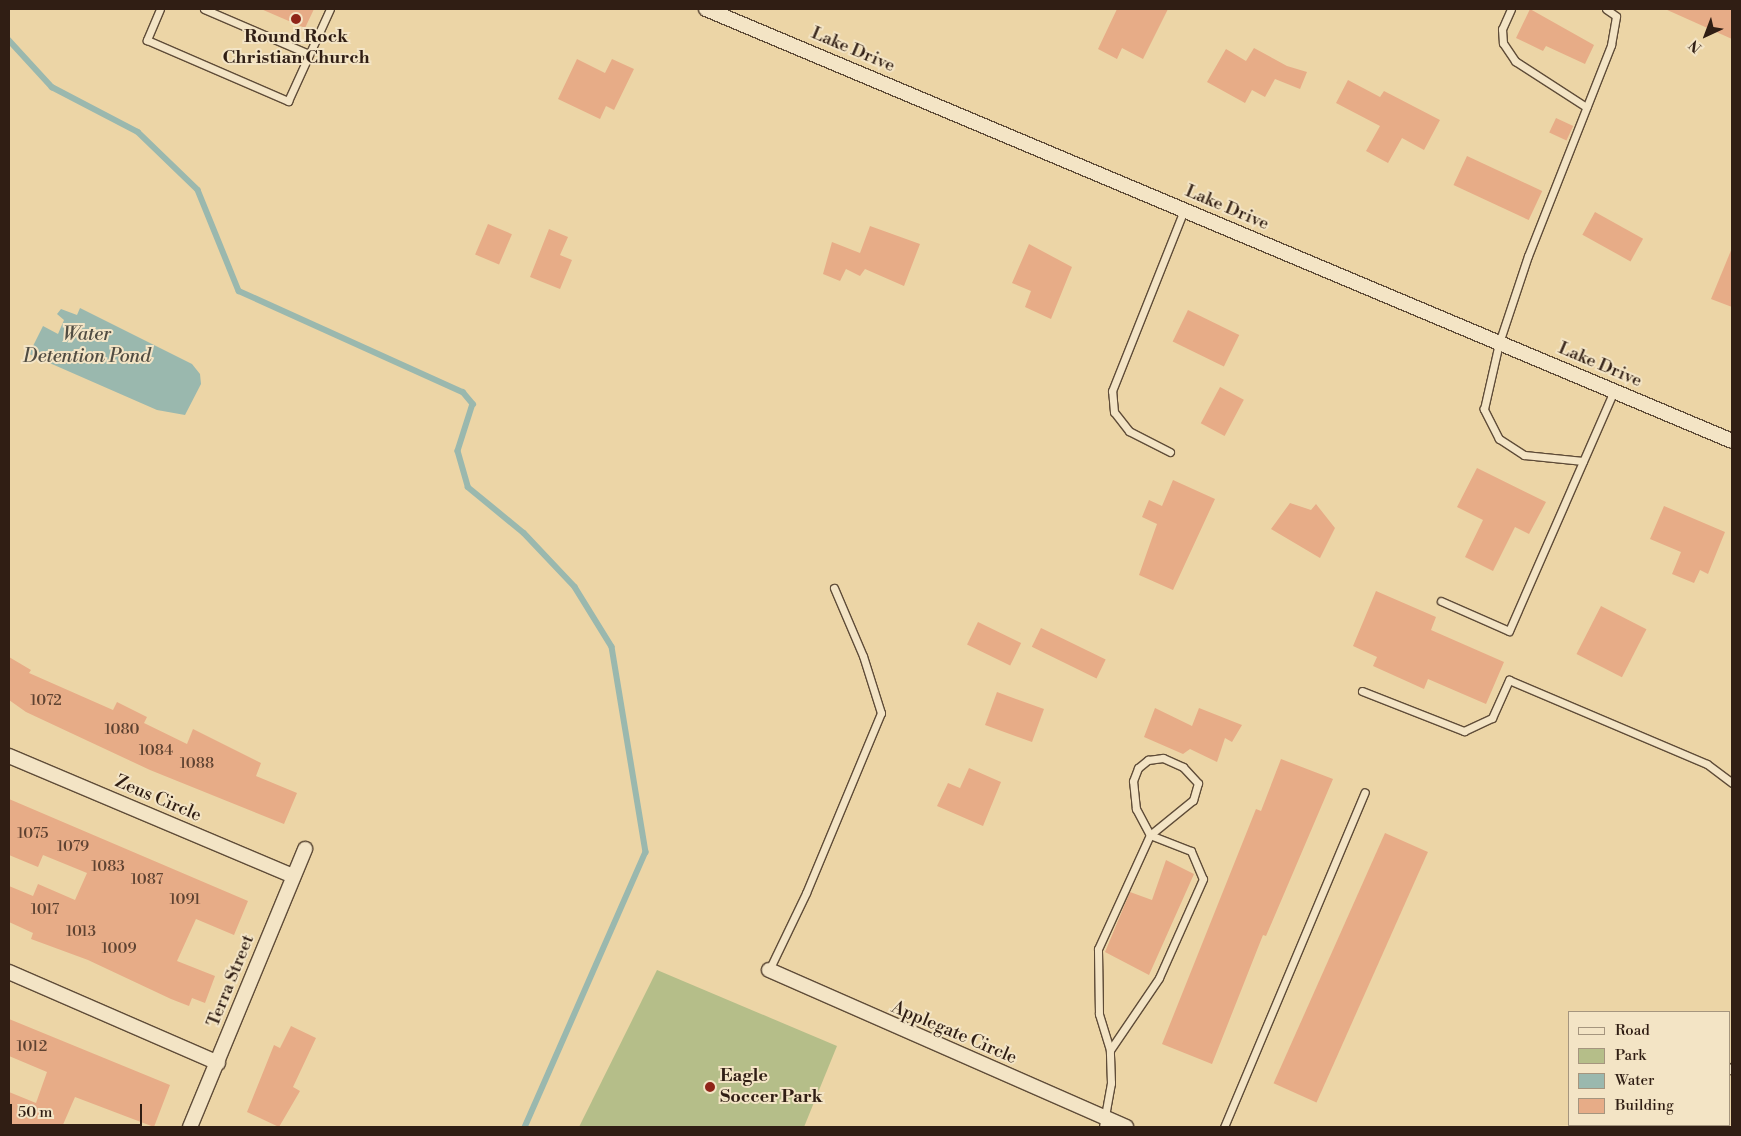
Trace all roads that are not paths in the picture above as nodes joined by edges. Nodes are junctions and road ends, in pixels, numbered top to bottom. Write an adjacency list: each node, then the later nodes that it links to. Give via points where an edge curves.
1 (160, 9): 7 (lane, via 148,40 288,101)
2 (204, 9): 7 (lane)
3 (330, 9): 7 (lane)
4 (706, 9): 9 (street, Lake Drive)
5 (1511, 9): 8 (lane, via 1502,29 1503,43 1515,61)
6 (1606, 9): 8 (lane, via 1616,16 1611,45)
7 (309, 54)
8 (1586, 107): 10 (lane, via 1528,256)
9 (1184, 210): 10 (street, Lake Drive); 13 (lane, via 1112,391 1114,412 1129,431)
10 (1499, 343): 11 (street, Lake Drive); 14 (lane, via 1484,409 1499,439 1524,454)
11 (1614, 391): 12 (street, Lake Drive); 14 (lane)
12 (1732, 441)
13 (1170, 452)
14 (1583, 461): 16 (lane, via 1509,631)
15 (834, 588): 24 (lane, via 863,656 881,713 806,893)
16 (1440, 601)
17 (1362, 691): 19 (lane, via 1464,731 1492,718 1509,680 1707,764)
18 (9, 756): 23 (street, Zeus Circle)
19 (1732, 783)
20 (1365, 792): 31 (lane)
21 (1150, 836): 21 (lane, via 1136,810 1133,781 1138,768 1148,760 1163,758 1183,767 1198,783 1194,800); 26 (lane, via 1098,949 1099,1014); 26 (lane, via 1191,852 1203,880 1159,978)
22 (306, 849): 23 (street, Terra Street)
23 (293, 876): 27 (street, Terra Street)
24 (769, 970): 28 (street, Applegate Circle)
25 (9, 972): 27 (street)
26 (1110, 1050): 28 (lane)
27 (218, 1063): 29 (street, Terra Street)
28 (1105, 1123): 30 (street, Applegate Circle)
29 (190, 1127)
30 (1126, 1127)
31 (1224, 1127)

